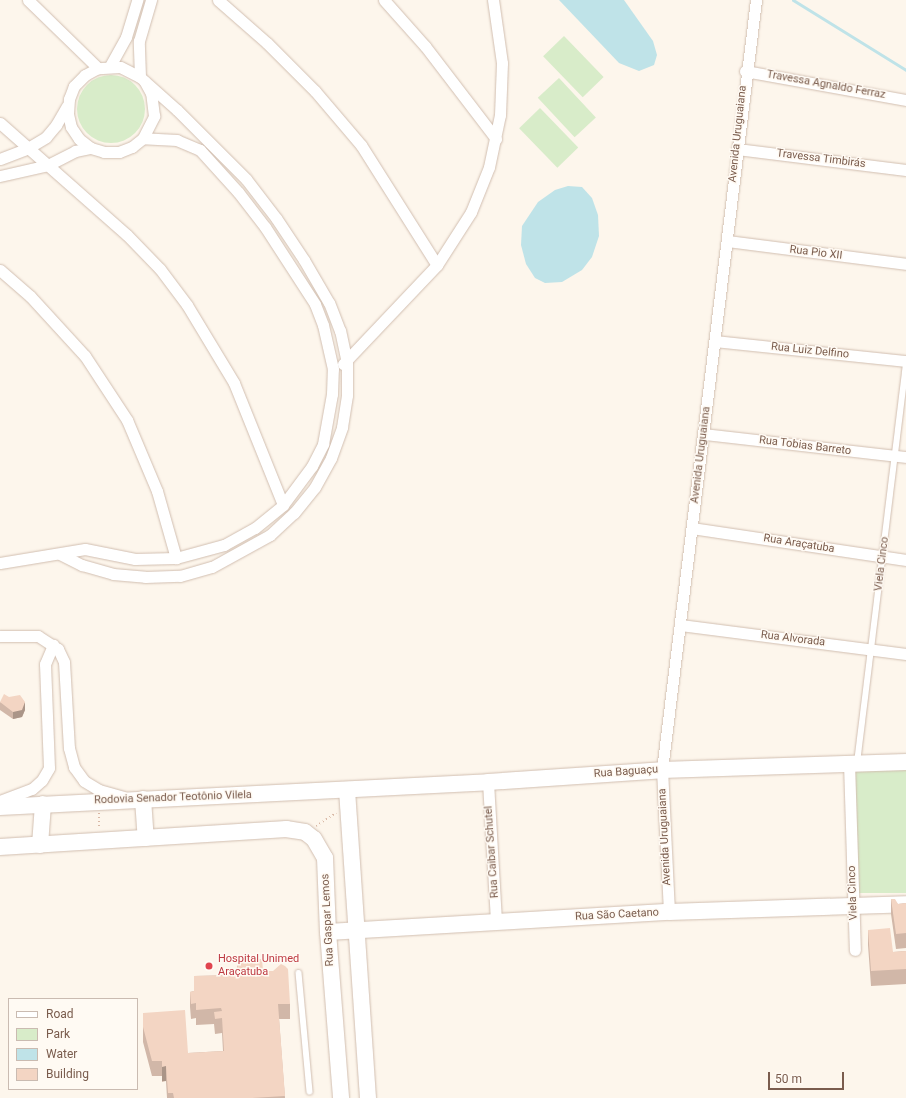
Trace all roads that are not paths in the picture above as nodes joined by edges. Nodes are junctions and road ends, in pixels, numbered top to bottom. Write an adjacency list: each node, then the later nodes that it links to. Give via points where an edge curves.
1 (28, 0): 9 (street)
2 (137, 0): 8 (street, via 126,37)
3 (150, 0): 11 (street, via 139,41)
4 (218, 0): 26 (street, via 310,85 361,145)
5 (384, 0): 16 (street, via 425,46)
6 (493, 0): 16 (street, via 502,63)
7 (756, 0): 10 (street, Avenida Uruguaiana)
8 (110, 66): 9 (street); 11 (street, via 120,67)
9 (98, 68): 12 (street, via 85,75 74,86)
10 (745, 71): 13 (street, Travessa Agnaldo Ferraz); 19 (street, Avenida Uruguaiana)
11 (142, 80): 15 (street, via 151,93 154,110 150,128); 30 (street, via 246,179 276,218 329,303 340,331)
12 (69, 99): 17 (street, via 56,125 46,137); 18 (street, via 68,114 71,127 79,139)
13 (906, 100)
14 (0, 123): 17 (street)
15 (143, 138): 18 (street, via 132,147 118,152 104,152); 32 (street, via 166,138 188,143 200,150 238,192 292,266 315,304 324,325)
16 (496, 139): 26 (street, via 489,167 471,212)
17 (28, 148): 20 (street); 21 (street)
18 (91, 148): 21 (street, via 75,151)
19 (737, 149): 22 (street, Travessa Timbirás); 24 (street, Avenida Uruguaiana)
20 (0, 159)
21 (48, 164): 23 (street); 35 (street, via 127,235 160,269 187,305 234,384)
22 (906, 170)
23 (0, 176)
24 (727, 241): 25 (street, Rua Pio XII); 28 (street, Avenida Uruguaiana)
25 (906, 264)
26 (437, 266): 30 (street)
27 (0, 270): 41 (street, via 30,296 72,340 127,420 157,490)
28 (715, 341): 29 (street, Rua Luiz Delfino); 33 (street, Avenida Uruguaiana)
29 (906, 361)
30 (347, 363): 32 (street); 38 (street, via 348,395 342,427 331,458 315,487 294,513)
31 (906, 365): 34 (lane, Viela Cinco)
32 (333, 369): 35 (street, via 332,394 322,444 305,476)
33 (704, 434): 34 (street, Rua Tobias Barreto); 37 (street, Avenida Uruguaiana)
34 (900, 457): 40 (lane, Viela Cinco)
35 (283, 505): 36 (street)
36 (255, 528): 38 (street); 41 (street, via 224,545)
37 (692, 528): 40 (street, Rua Araçatuba); 46 (street, Avenida Uruguaiana)
38 (262, 539): 45 (street, via 212,567 180,576)
39 (60, 554): 42 (street, via 85,549 114,556); 44 (street); 45 (street, via 113,574)
40 (883, 557): 43 (street, Rua Araçatuba); 49 (lane, Viela Cinco)
41 (176, 558): 42 (street)
42 (151, 560): 45 (street)
43 (906, 560)
44 (0, 563)
45 (152, 578)
46 (680, 625): 49 (street, Rua Alvorada); 53 (street, Avenida Uruguaiana)
47 (0, 636): 48 (street, via 38,636)
48 (53, 645): 56 (street, via 64,662 69,748 74,767 84,781 99,790); 57 (street, via 45,664 49,768 42,780 32,789)
49 (871, 649): 50 (street, Rua Alvorada); 52 (lane, Viela Cinco)
50 (906, 654)
51 (906, 762): 52 (main road, Rua Baguaçu)
52 (853, 763): 53 (main road, Rua Baguaçu); 64 (street, Viela Cinco)
53 (662, 770): 54 (main road, Rua Baguaçu); 65 (street, Avenida Uruguaiana)
54 (488, 782): 55 (main road, Rua Baguaçu); 66 (street, Rua Caibar Schutel)
55 (347, 790): 56 (main road, Rodovia Senador Teotônio Vilela); 67 (main road)
56 (136, 799): 58 (main road, Rodovia Senador Teotônio Vilela); 60 (main road)
57 (0, 801)
58 (43, 804): 59 (main road, Rodovia Senador Teotônio Vilela); 61 (main road)
59 (0, 807)
60 (146, 838): 61 (main road); 68 (main road, Rua Gaspar Lemos, via 286,830 305,832 320,847 325,858)
61 (40, 845): 62 (main road)
62 (0, 847)
63 (906, 904): 64 (main road, Rua São Caetano)
64 (854, 906): 65 (main road, Rua São Caetano); 69 (street, Viela Cinco)
65 (669, 912): 66 (main road, Rua São Caetano)
66 (496, 922): 67 (main road, Rua São Caetano)
67 (355, 930): 68 (main road, Rua São Caetano); 73 (main road)
68 (328, 932): 72 (main road, Rua Gaspar Lemos)
69 (856, 950)
70 (299, 973): 71 (lane)
71 (310, 1091)
72 (341, 1098)
73 (368, 1098)

